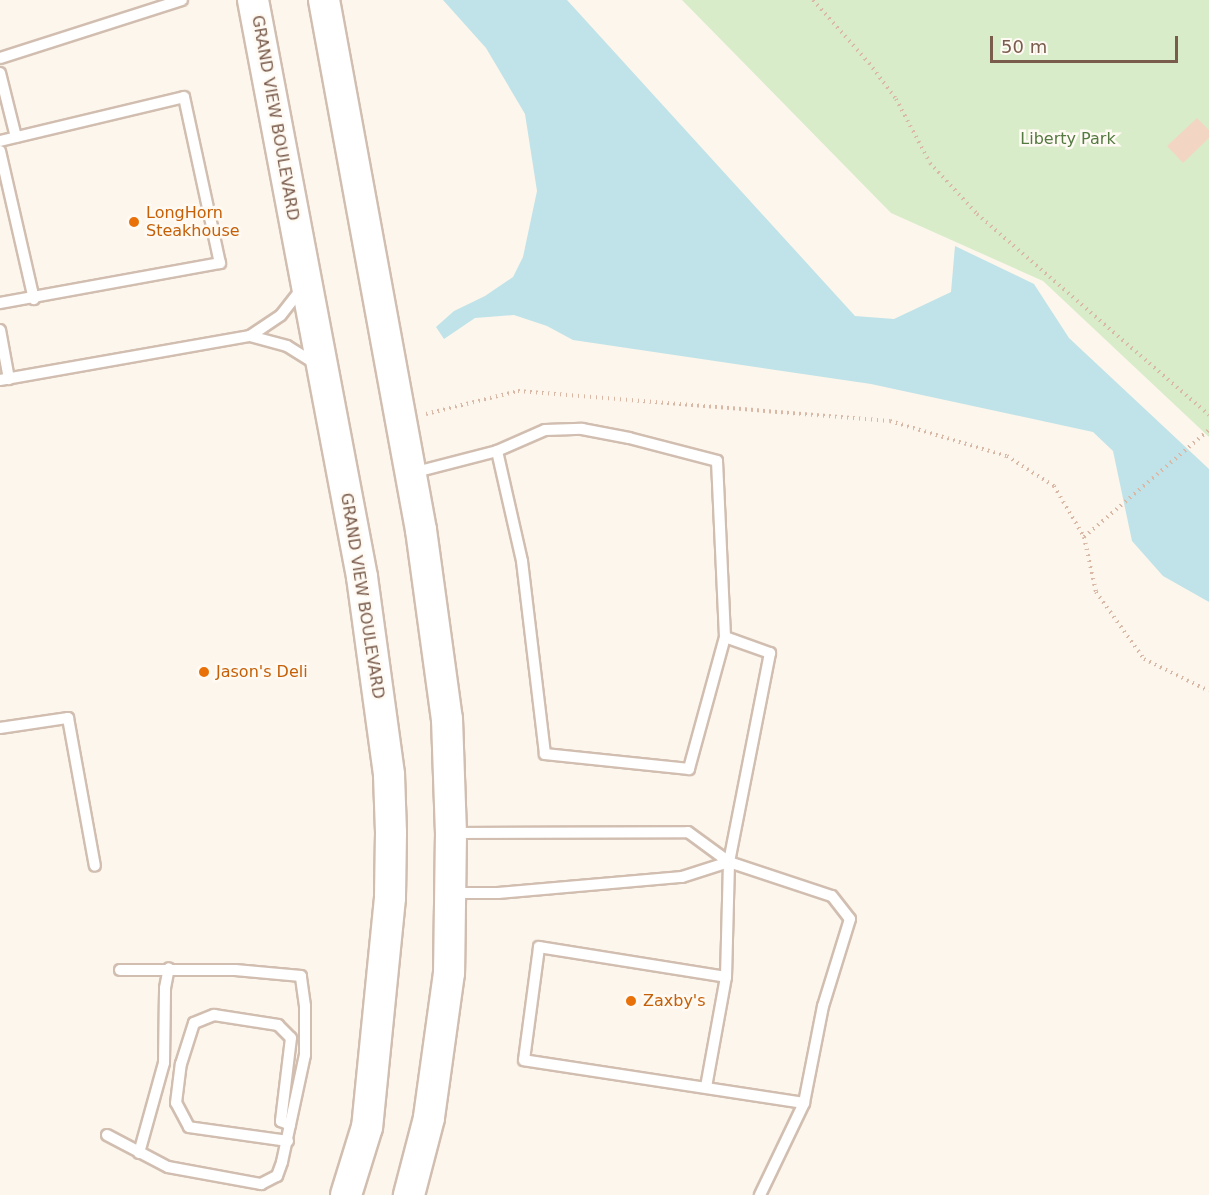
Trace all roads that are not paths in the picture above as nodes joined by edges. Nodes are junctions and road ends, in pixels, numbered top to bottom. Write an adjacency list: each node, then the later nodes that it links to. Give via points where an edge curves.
1 (182, 0): 4 (lane)
2 (253, 0): 9 (main road, GRAND VIEW BOULEVARD)
3 (324, 0): 17 (main road)
4 (0, 58)
5 (0, 73): 6 (lane)
6 (16, 137): 7 (lane); 10 (lane, via 184,97 220,263)
7 (0, 141)
8 (0, 151): 10 (lane)
9 (306, 283): 13 (lane, via 281,315); 14 (main road, GRAND VIEW BOULEVARD)
10 (34, 299): 11 (lane)
11 (0, 303)
12 (0, 330): 15 (lane)
13 (250, 336): 14 (lane, via 287,346); 15 (lane)
14 (322, 367): 33 (main road, GRAND VIEW BOULEVARD, via 362,577 389,775 392,833 390,898 367,1127)
15 (4, 379)
16 (497, 451): 17 (lane); 18 (lane, via 545,430 582,429 717,461); 18 (lane, via 522,561 545,754 689,769)
17 (411, 473): 20 (main road, via 447,719)
18 (725, 637): 21 (lane, via 770,653)
19 (0, 728): 22 (lane, via 68,718)
20 (451, 833): 21 (lane, via 688,832); 23 (main road)
21 (729, 862): 23 (lane, via 682,877 498,893); 26 (lane); 28 (lane, via 832,896 850,919 823,1006)
22 (96, 866)
23 (450, 893): 34 (main road, via 449,973 429,1118)
24 (169, 968): 25 (lane); 29 (lane, via 301,976 305,1055); 32 (lane, via 164,1063)
25 (120, 970)
26 (726, 976): 27 (lane); 27 (lane, via 539,947 524,1060)
27 (706, 1087): 28 (lane)
28 (804, 1103): 35 (lane)
29 (290, 1125): 31 (lane); 31 (lane, via 281,1121 291,1038 278,1025 214,1015 194,1023 181,1064 176,1103 189,1127)
30 (106, 1135): 32 (lane)
31 (288, 1140): 32 (lane, via 277,1176 261,1185 168,1167)
32 (139, 1153)
33 (346, 1195)
34 (409, 1195)
35 (760, 1195)

